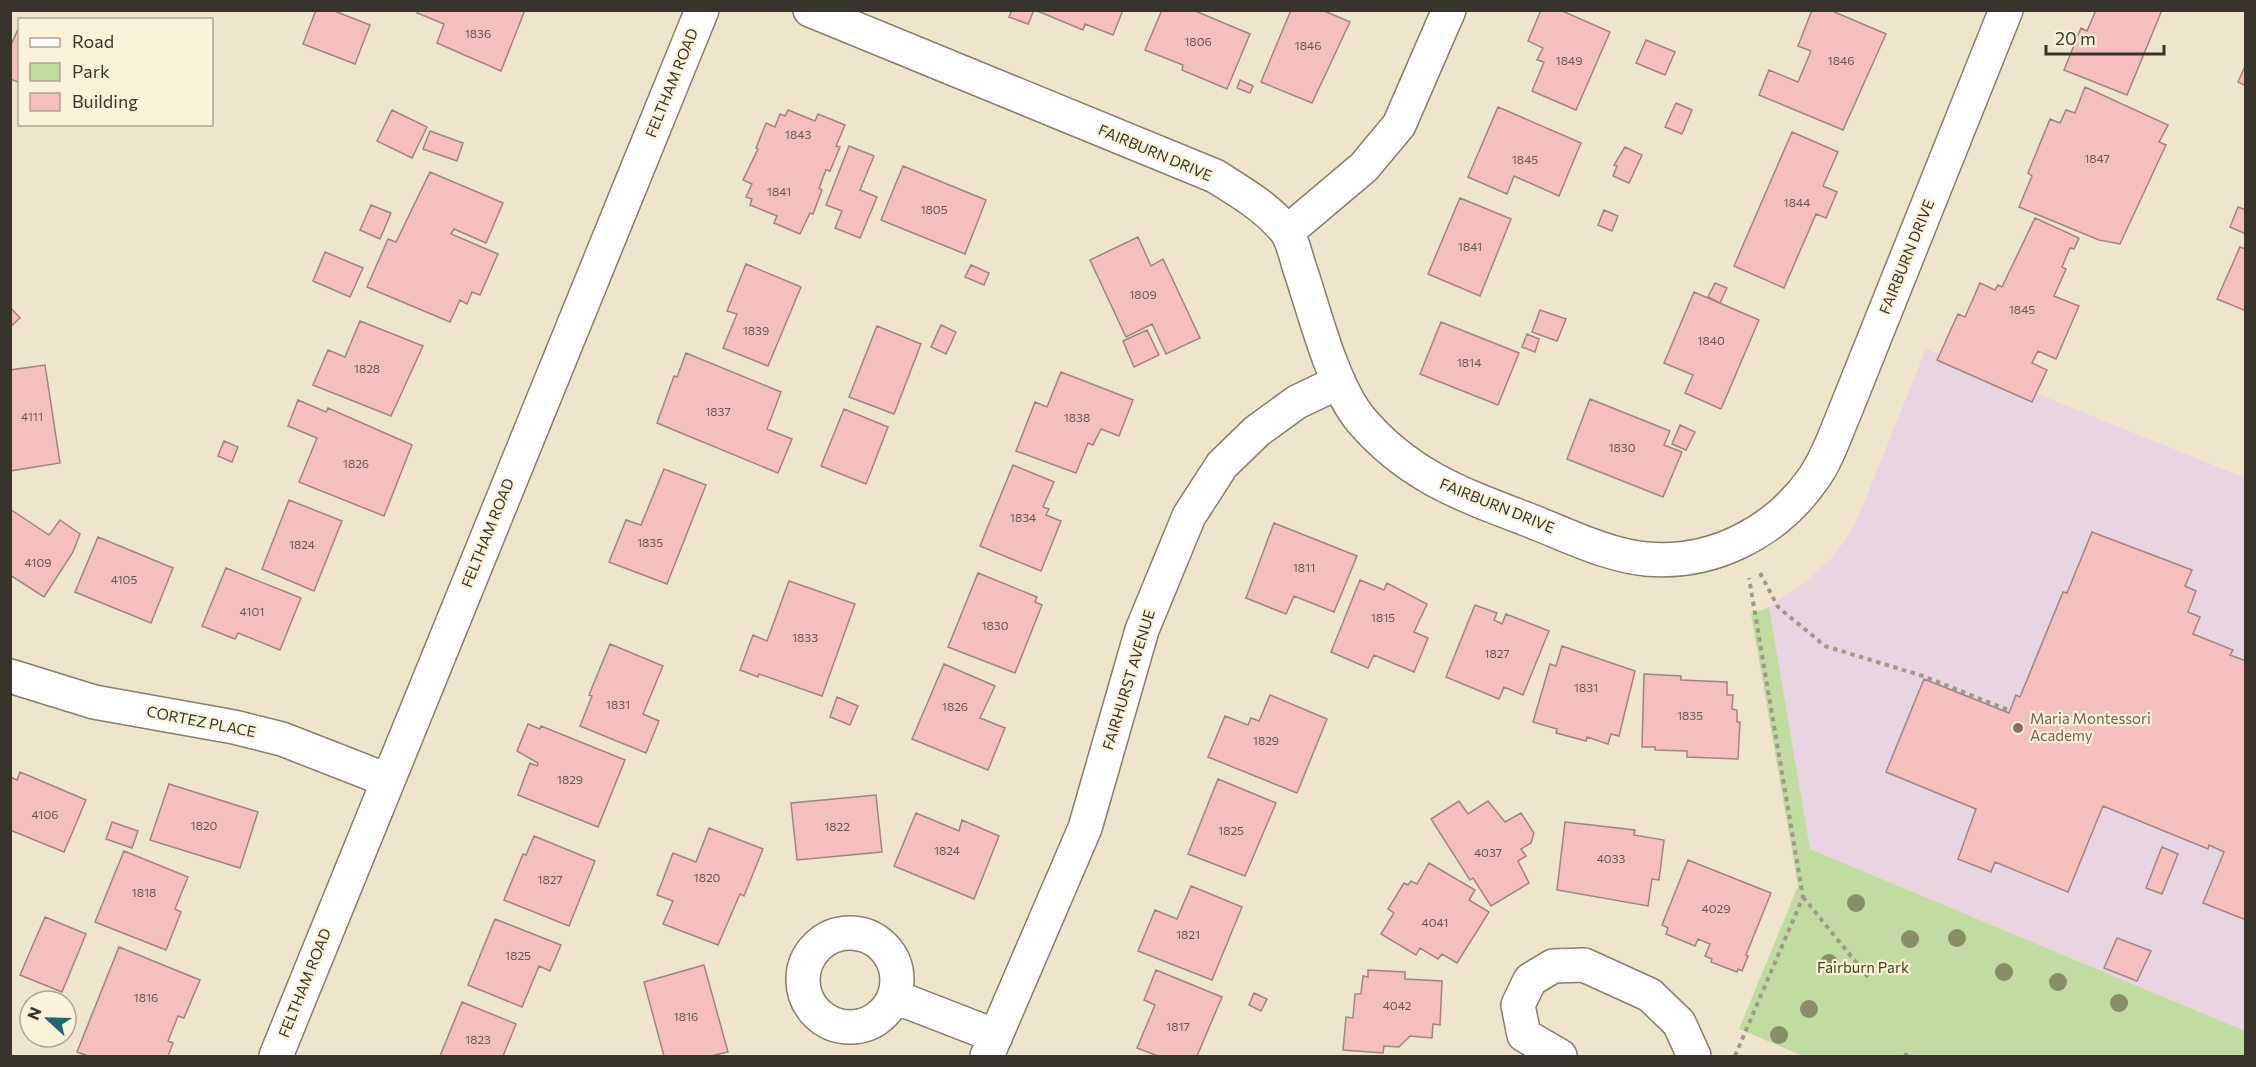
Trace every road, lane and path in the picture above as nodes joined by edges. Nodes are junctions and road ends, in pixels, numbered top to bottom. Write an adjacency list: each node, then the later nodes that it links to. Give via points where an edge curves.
1 (702, 10): 10 (street, FELTHAM ROAD)
2 (810, 10): 5 (street, FAIRBURN DRIVE, via 1215,176 1252,199)
3 (1449, 10): 5 (street, via 1399,125 1364,168)
4 (2006, 10): 7 (street, FAIRBURN DRIVE, via 1830,448 1814,479 1790,506 1766,528)
5 (1287, 232): 6 (street, FAIRBURN DRIVE)
6 (1340, 382): 7 (street, FAIRBURN DRIVE, via 1359,418 1384,445 1447,489 1608,550 1645,559 1715,553); 14 (street, FAIRHURST AVENUE, via 1297,402 1257,431 1222,465 1189,516 1142,630 1085,828)
7 (1743, 540): 9 (path, via 1778,607 1826,646 1923,676); 11 (path)
8 (10, 676): 10 (street, CORTEZ PLACE, via 94,702 282,739)
9 (2008, 710)
10 (387, 780): 15 (street, FELTHAM ROAD)
11 (1803, 897): 12 (path); 18 (path)
12 (1868, 977)
13 (895, 997): 14 (street, FAIRHURST AVENUE)
14 (991, 1046)
15 (276, 1056)
16 (1560, 1056): 17 (street, via 1524,1035 1518,1005 1530,980 1553,966 1584,965 1650,995 1679,1023)
17 (1694, 1056)
18 (1735, 1056)

